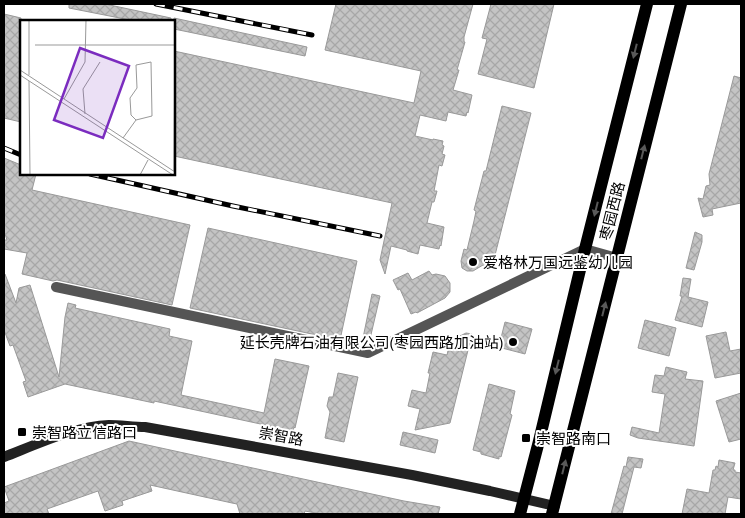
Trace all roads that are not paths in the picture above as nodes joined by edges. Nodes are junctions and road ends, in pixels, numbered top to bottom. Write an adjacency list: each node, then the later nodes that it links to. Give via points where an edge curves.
1 (647, 4): 3 (main road, 枣园西路, one-way to 3)
2 (681, 4): 4 (main road, 枣园西路, one-way to 2)
3 (585, 249): 4 (street); 5 (street, via 368,353); 7 (main road, 枣园西路, one-way to 7)
4 (617, 258): 8 (main road, 枣园西路, one-way to 4)
5 (56, 287)
6 (4, 457): 7 (street, 崇智路, via 84,429 108,425 145,427)
7 (524, 498): 8 (street, 崇智路); 9 (main road, 枣园西路)
8 (554, 510)
9 (520, 514)

